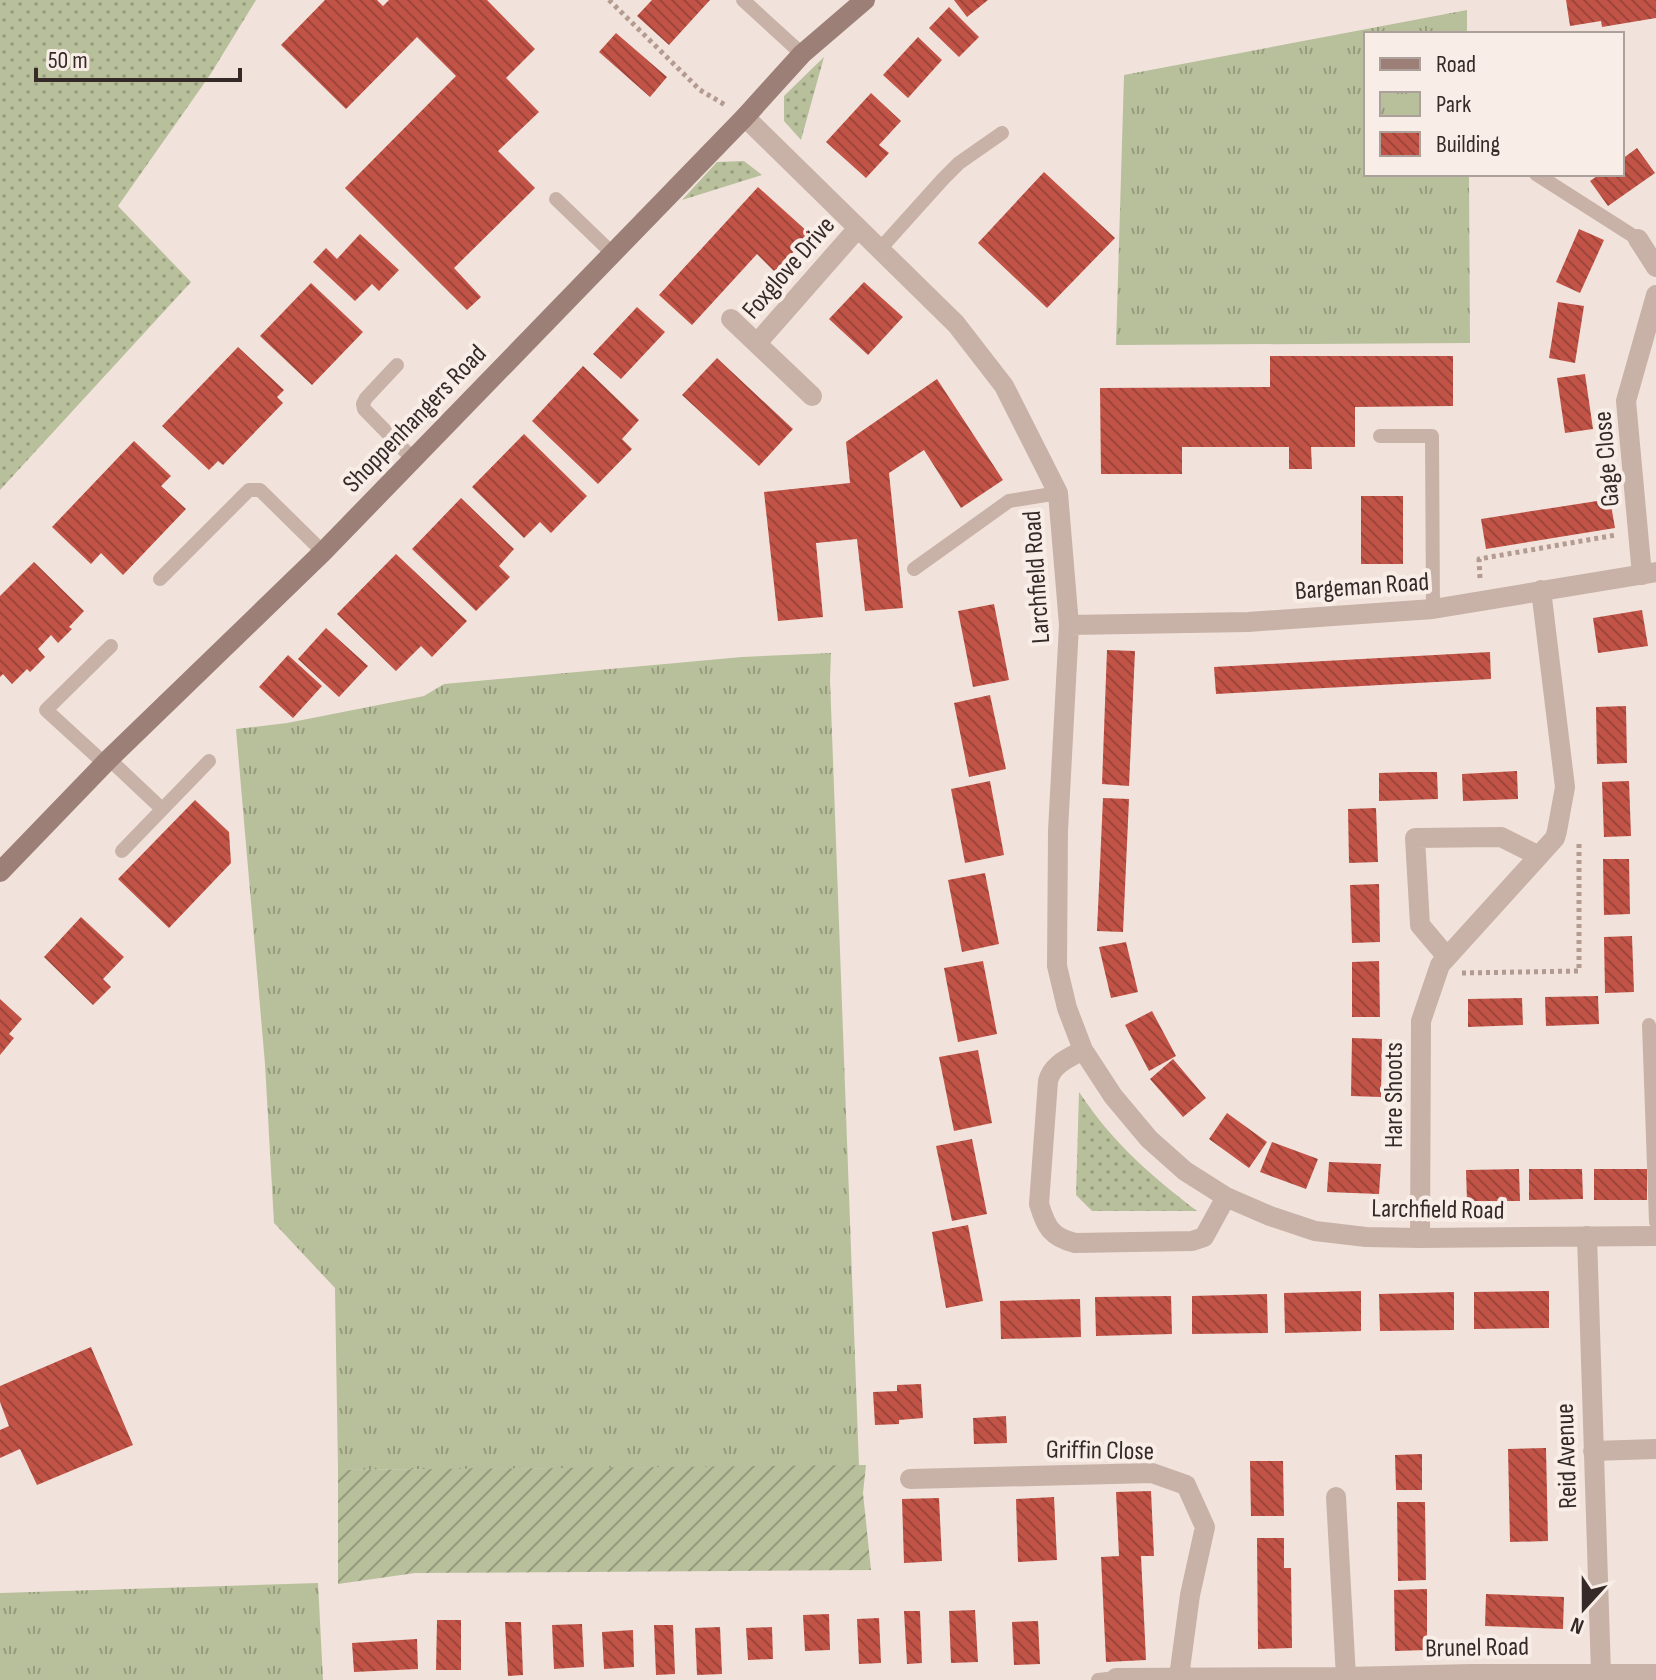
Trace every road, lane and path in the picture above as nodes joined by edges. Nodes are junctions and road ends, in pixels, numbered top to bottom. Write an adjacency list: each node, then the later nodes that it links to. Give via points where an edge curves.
1 (609, 0): 5 (path, via 700,90)
2 (743, 0): 4 (lane)
3 (865, 0): 4 (street, Shoppenhangers Road)
4 (802, 54): 5 (street, Shoppenhangers Road)
5 (745, 117): 9 (street, Larchfield Road); 12 (street, Shoppenhangers Road)
6 (1002, 133): 11 (lane, via 959,163)
7 (1539, 176): 10 (lane)
8 (556, 199): 12 (lane)
9 (858, 228): 11 (street, Larchfield Road); 16 (street, Foxglove Drive)
10 (1638, 239): 13 (street)
11 (880, 249): 21 (street, Larchfield Road, via 956,324 1004,386)
12 (612, 253): 20 (street, Shoppenhangers Road)
13 (1656, 267)
14 (1656, 295): 22 (street, Gage Close, via 1626,401)
15 (731, 319): 16 (street, Foxglove Drive)
16 (758, 342): 18 (street, Foxglove Drive)
17 (397, 365): 20 (lane, via 363,404)
18 (812, 396)
19 (1380, 436): 29 (lane, via 1432,436)
20 (413, 459): 23 (street, Shoppenhangers Road)
21 (1058, 493): 24 (lane, via 1009,501); 30 (street, Larchfield Road)
22 (1639, 531): 25 (street, Gage Close); 28 (path, via 1479,559)
23 (323, 552): 26 (lane, via 260,490 249,490); 33 (street, Shoppenhangers Road)
24 (914, 569)
25 (1649, 574): 27 (street, Bargeman Road)
26 (160, 579)
27 (1541, 590): 28 (street, Bargeman Road); 35 (street, Hare Shoots, via 1565,787)
28 (1482, 601): 29 (street, Bargeman Road)
29 (1433, 609): 30 (street, Bargeman Road, via 1248,622)
30 (1069, 625): 41 (street, Larchfield Road, via 1057,966)
31 (111, 646): 33 (lane, via 46,710)
32 (209, 761): 34 (lane)
33 (107, 762): 34 (lane); 38 (street, Shoppenhangers Road)
34 (162, 809): 36 (lane)
35 (1557, 831): 37 (street, Hare Shoots); 39 (path, via 1579,835 1579,971)
36 (122, 851)
37 (1539, 856): 39 (street, Hare Shoots); 39 (street, via 1501,837 1415,838 1420,925)
38 (0, 872)
39 (1442, 965): 46 (street, Hare Shoots, via 1421,1021)
40 (1649, 1025): 43 (lane)
41 (1083, 1050): 42 (street, Larchfield Road, via 1149,1139); 42 (street, via 1056,1066 1048,1081 1039,1204 1050,1231 1075,1243 1192,1241 1204,1237)
42 (1226, 1197): 46 (street, Larchfield Road, via 1315,1231)
43 (1656, 1222)
44 (1587, 1236): 45 (street, Larchfield Road); 46 (street, Larchfield Road); 48 (street, Reid Avenue)
45 (1656, 1236)
46 (1420, 1238)
47 (1656, 1449): 48 (street)
48 (1593, 1451): 51 (street, Reid Avenue)
49 (910, 1479): 53 (street, Griffin Close, via 1152,1473 1186,1485 1205,1527)
50 (1336, 1497): 54 (street)
51 (1601, 1673): 52 (street, Brunel Road); 54 (street, Brunel Road)
52 (1656, 1674)
53 (1179, 1677): 55 (street, Brunel Road); 56 (street, Brunel Road)
54 (1346, 1677): 55 (street, Brunel Road)
55 (1297, 1678)
56 (1107, 1679)

